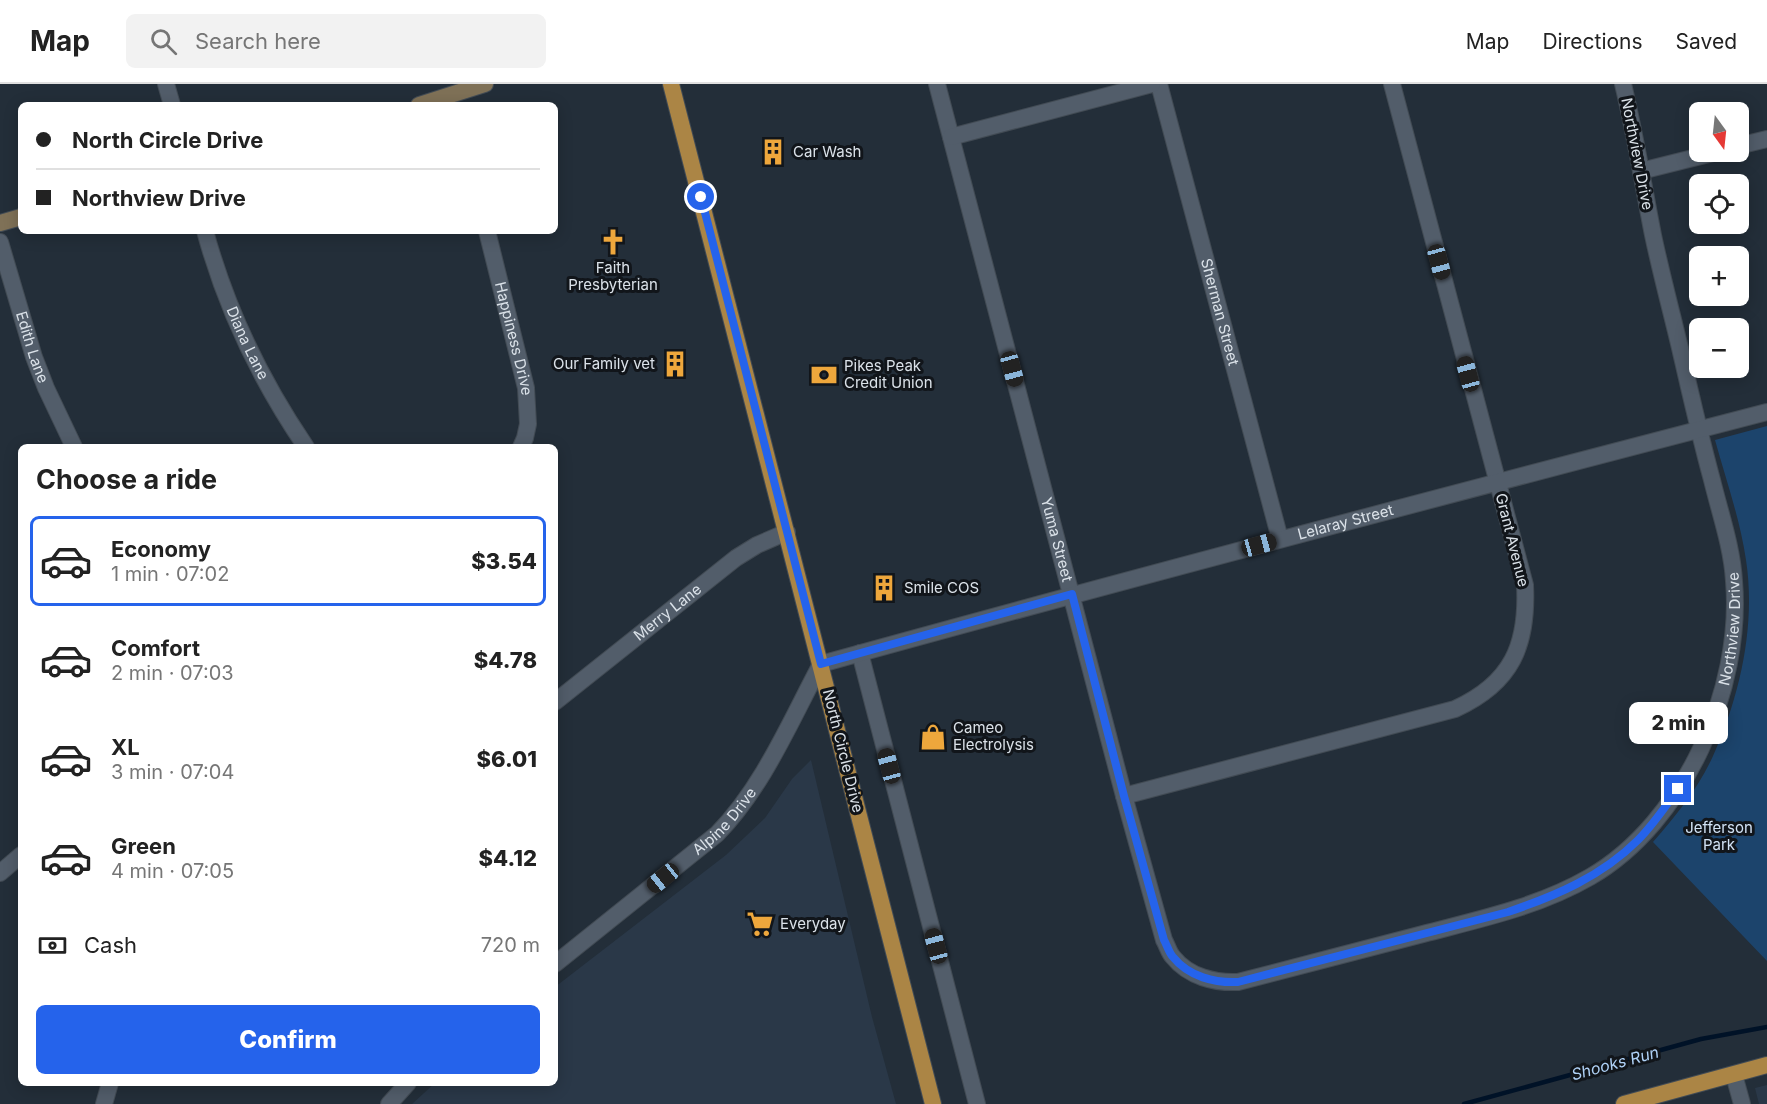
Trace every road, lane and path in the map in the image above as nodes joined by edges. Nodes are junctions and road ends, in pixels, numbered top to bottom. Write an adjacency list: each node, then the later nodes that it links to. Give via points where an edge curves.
1 (166, 84): 10 (street)
2 (485, 84): 9 (main road)
3 (671, 84): 27 (main road, North Circle Drive)
4 (936, 84): 11 (street, Yuma Street)
5 (1152, 84): 11 (street)
6 (1159, 84): 28 (street, Sherman Street)
7 (1392, 84): 26 (street, Grant Avenue)
8 (1623, 84): 15 (street, Northview Drive)
9 (454, 100)
10 (171, 102)
11 (951, 137): 29 (street, Yuma Street)
12 (1767, 139): 13 (street)
13 (1749, 143)
14 (1689, 159): 15 (street)
15 (1641, 171): 22 (street, Northview Drive)
16 (18, 218): 17 (main road)
17 (0, 223)
18 (206, 234): 24 (street, Diana Lane, via 244,338)
19 (488, 234): 25 (street, Happiness Drive, via 526,388 528,424)
20 (0, 243): 23 (street, Edith Lane, via 34,357)
21 (1767, 412): 22 (street, Lelaray Street)
22 (1699, 430): 26 (street, Lelaray Street); 37 (street, Northview Drive, via 1730,554 1736,606 1734,635 1711,726 1689,772 1639,840 1593,875 1539,902)
23 (73, 444)
24 (304, 444)
25 (522, 444)
26 (1497, 481): 28 (street, Lelaray Street); 33 (street, Grant Avenue, via 1525,585 1526,606 1517,649 1509,668 1494,686 1455,709)
27 (787, 532): 31 (main road, North Circle Drive); 32 (street, Merry Lane, via 736,558)
28 (1280, 539): 29 (street, Lelaray Street)
29 (1072, 594): 30 (street, Lelaray Street); 33 (street, Yuma Street)
30 (860, 653): 31 (street, Lelaray Street); 45 (street)
31 (821, 664): 36 (street, Alpine Drive, via 759,779 732,819); 44 (main road, North Circle Drive)
32 (558, 700)
33 (1124, 796): 37 (street, Yuma Street, via 1164,940 1173,957 1203,979)
34 (18, 858): 35 (street)
35 (0, 873)
36 (558, 962)
37 (1238, 982)
38 (1767, 1065): 39 (main road)
39 (1734, 1075): 46 (main road); 47 (street)
40 (109, 1086): 42 (street)
41 (405, 1086): 43 (street)
42 (104, 1104)
43 (389, 1104)
44 (933, 1104)
45 (977, 1104)
46 (1624, 1104)
47 (1742, 1104)

